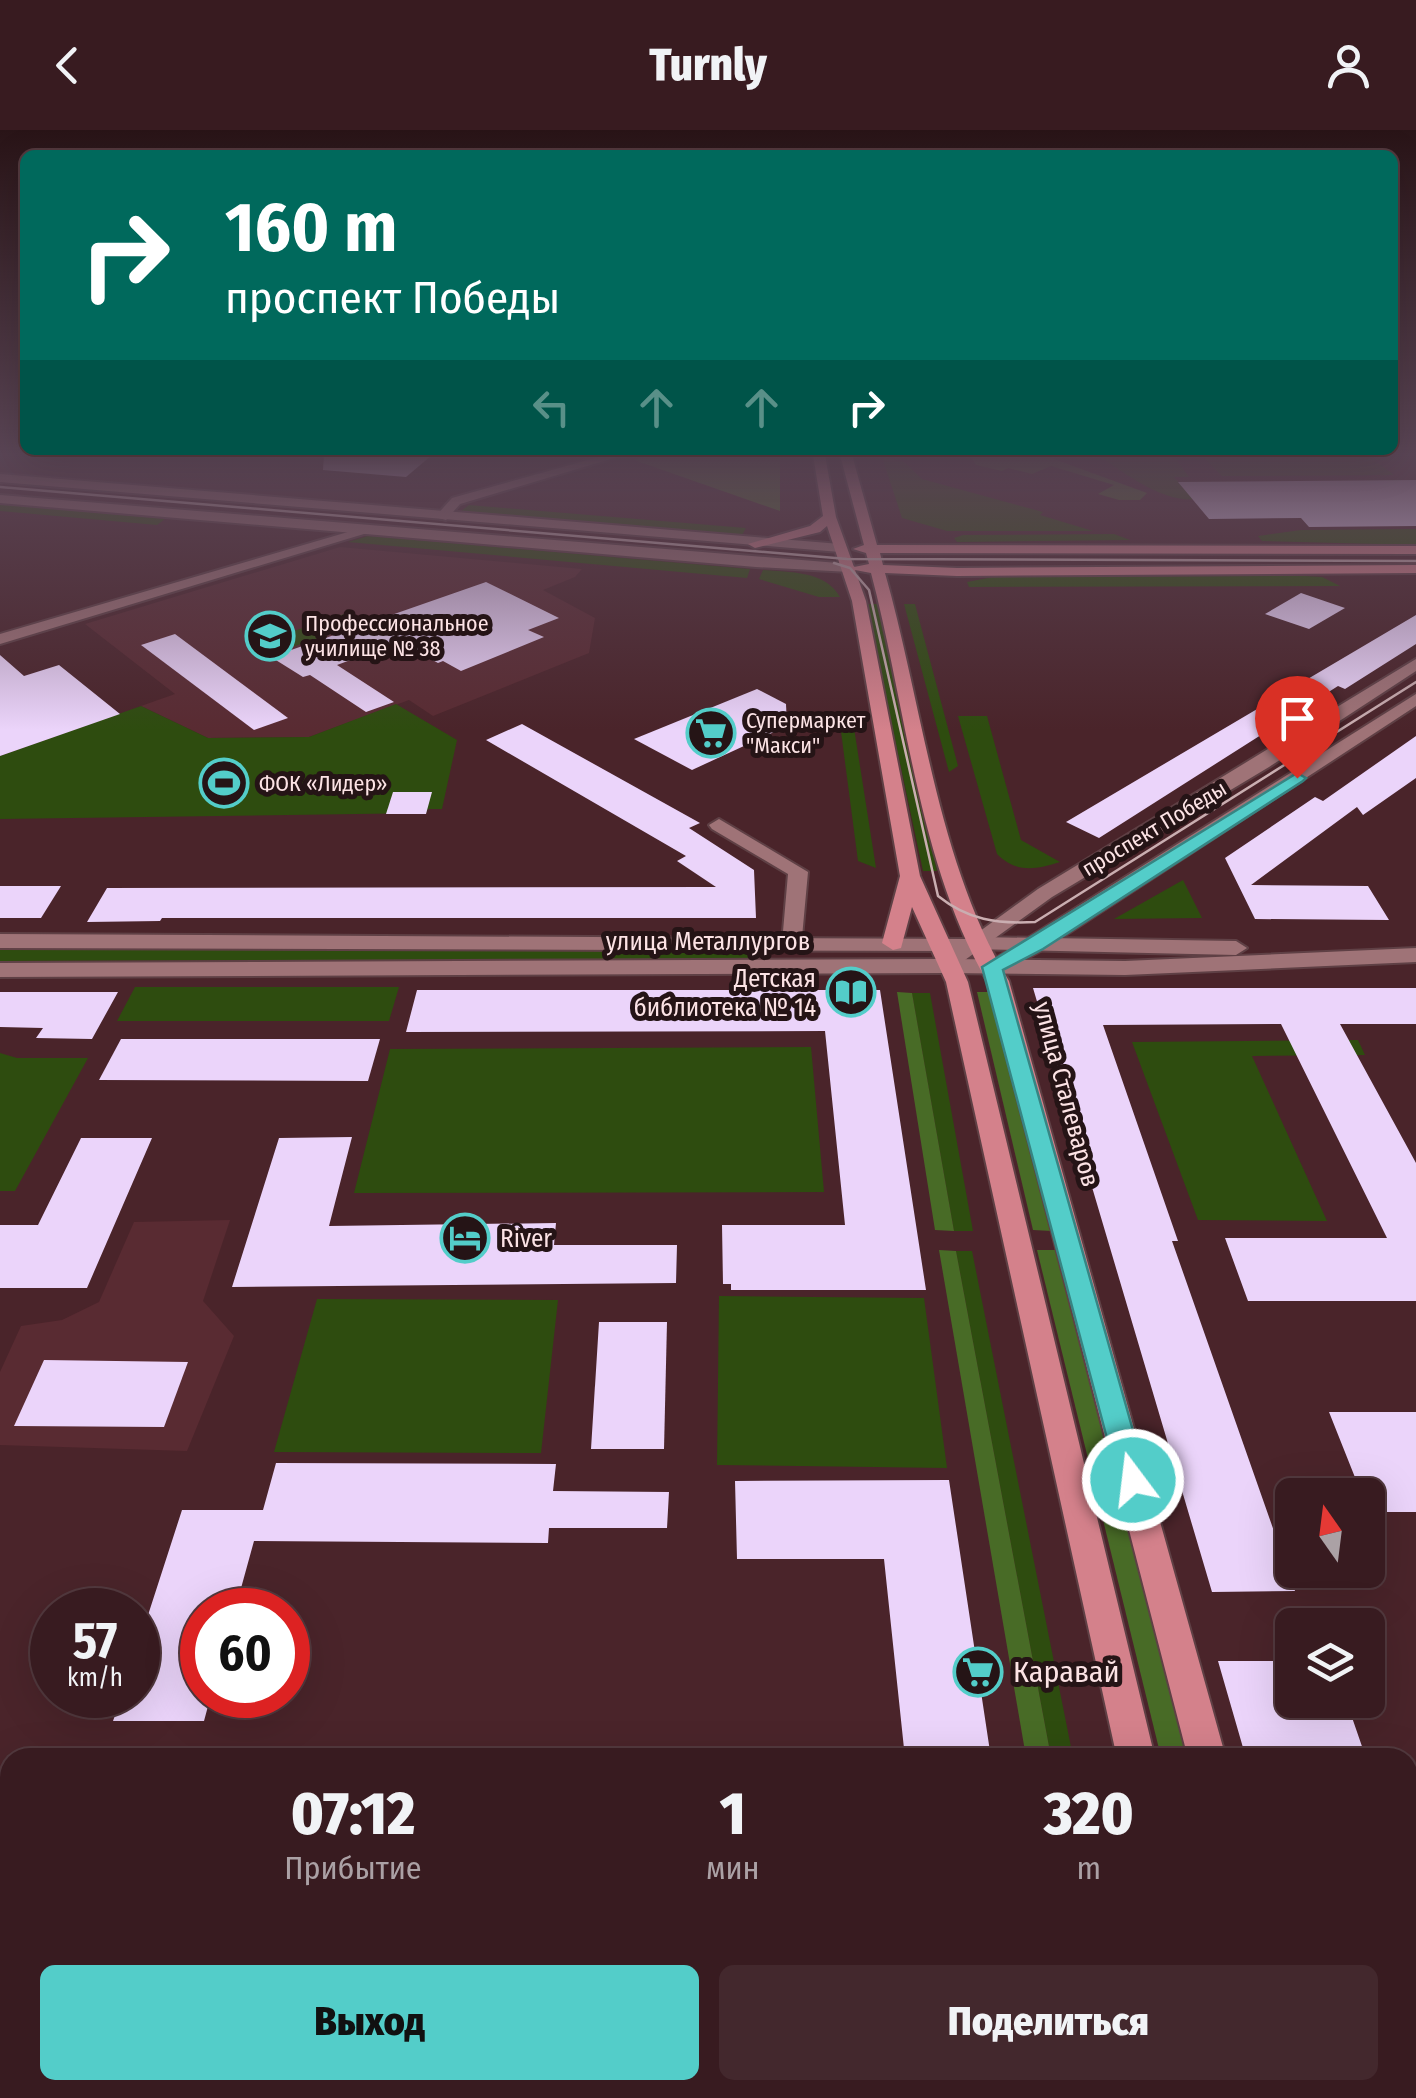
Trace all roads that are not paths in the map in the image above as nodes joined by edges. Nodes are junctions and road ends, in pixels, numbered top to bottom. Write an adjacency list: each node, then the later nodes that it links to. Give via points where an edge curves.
1 (313, 547): 14 (street)
2 (583, 547): 9 (street)
3 (815, 547): 5 (street)
4 (937, 547): 7 (main road)
5 (840, 548): 6 (main road); 9 (main road)
6 (872, 549): 7 (main road); 10 (main road, улица Сталеваров)
7 (950, 549): 8 (main road)
8 (1416, 550)
9 (850, 568): 10 (main road); 18 (main road)
10 (877, 568): 12 (main road); 13 (main road, улица Сталеваров)
11 (1416, 569): 12 (main road)
12 (957, 572): 13 (main road, via 924,579)
13 (886, 602): 22 (main road, улица Сталеваров, via 950,876)
14 (0, 639)
15 (1416, 664): 22 (street, проспект Победы, via 1046,893)
16 (1416, 699): 23 (street, проспект Победы)
17 (720, 825): 20 (street, via 798,872)
18 (910, 876): 21 (main road); 25 (main road)
19 (0, 941): 20 (street, улица Металлургов)
20 (793, 943): 21 (street, улица Металлургов)
21 (893, 944): 25 (street, улица Металлургов)
22 (976, 944): 23 (street, улица Металлургов); 25 (street, проспект Победы); 26 (main road, улица Сталеваров)
23 (1036, 944): 24 (street, улица Металлургов); 26 (street, проспект Победы)
24 (1416, 954): 26 (street, улица Металлургов, via 1125,968)
25 (942, 955): 26 (street, улица Металлургов); 27 (street, улица Металлургов); 28 (main road, via 957,982)
26 (992, 967): 29 (main road, улица Сталеваров)
27 (0, 970)
28 (1134, 1748)
29 (1204, 1748)

